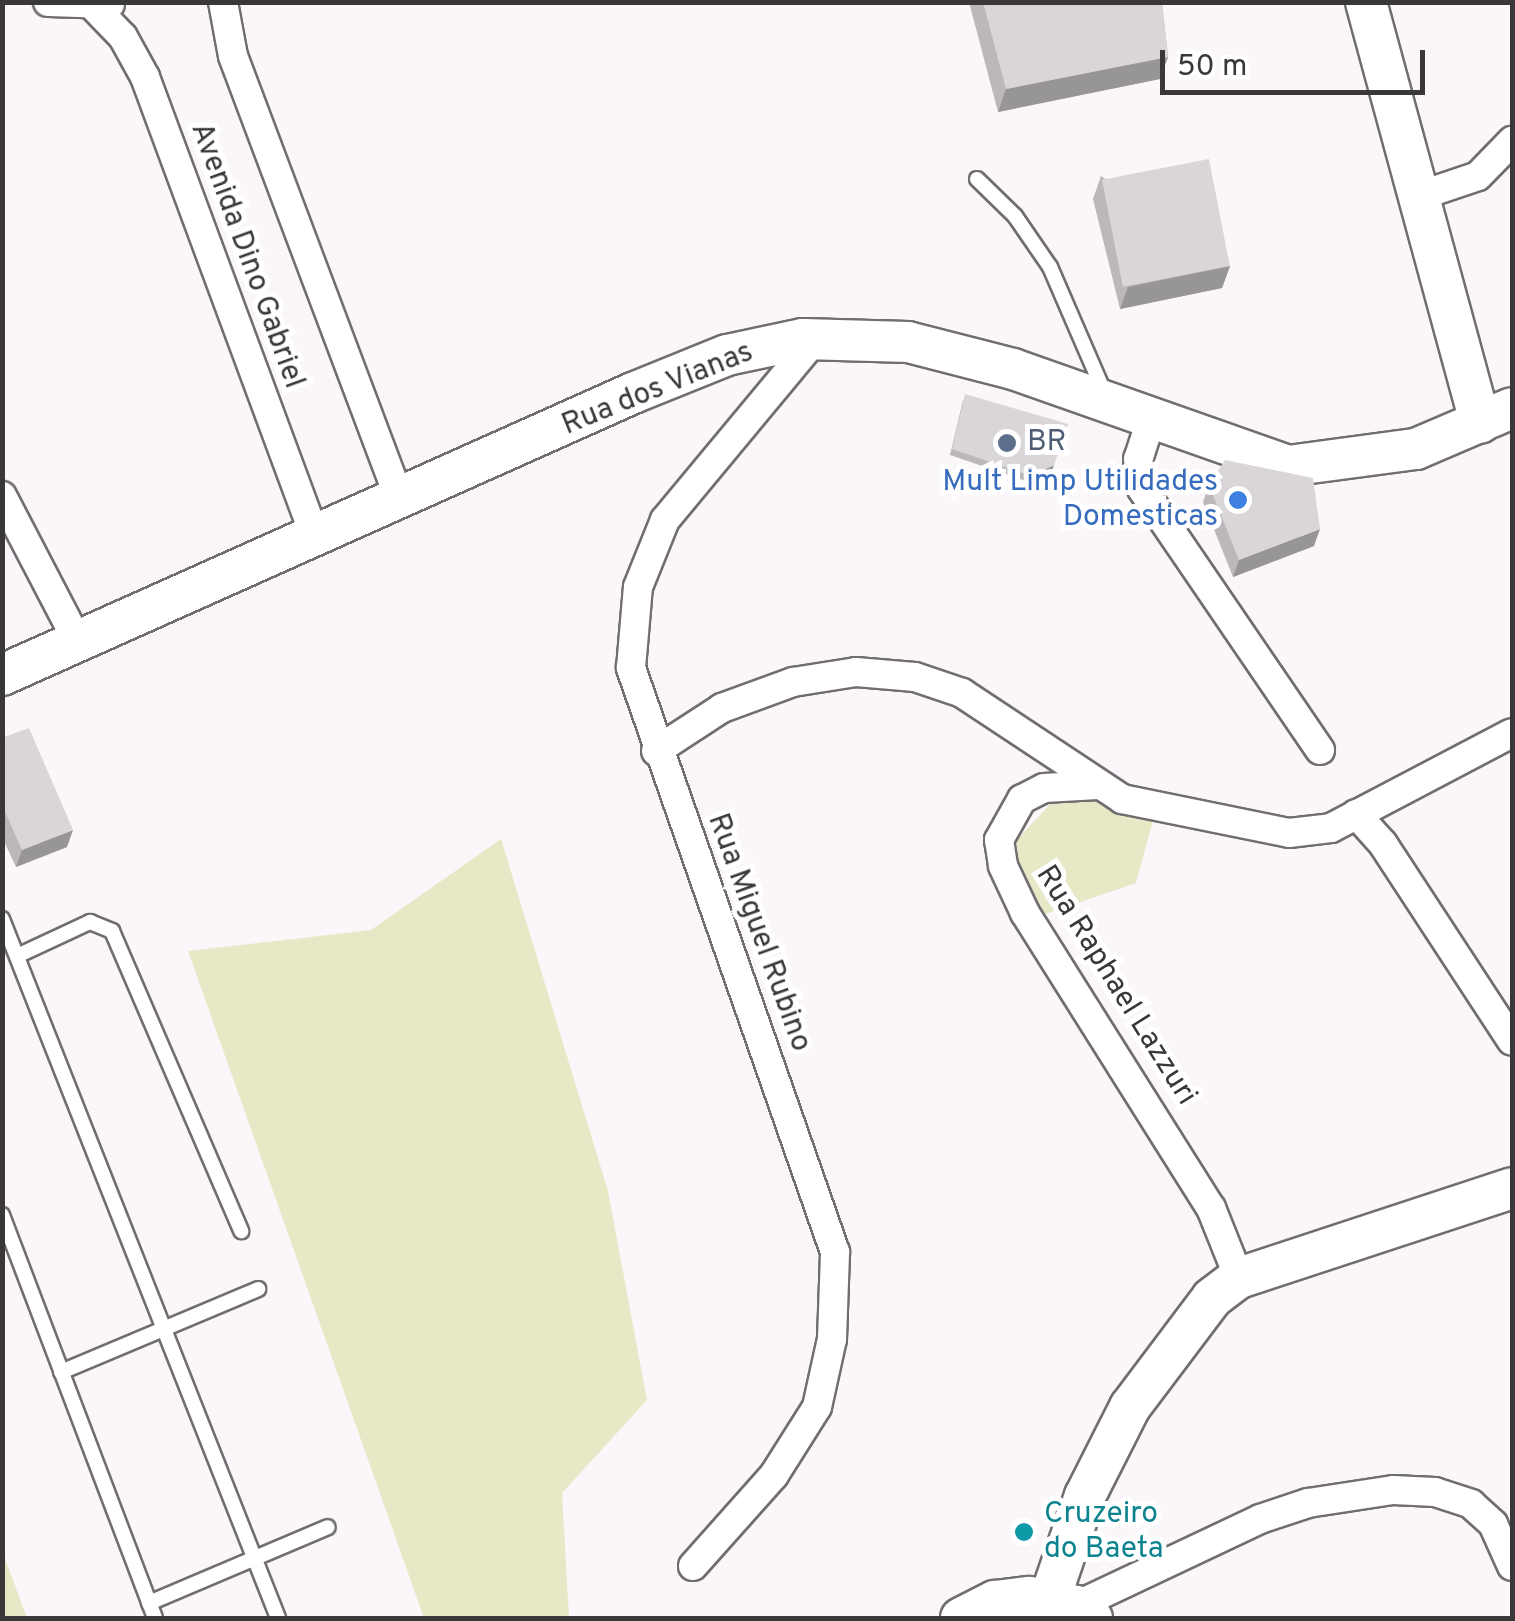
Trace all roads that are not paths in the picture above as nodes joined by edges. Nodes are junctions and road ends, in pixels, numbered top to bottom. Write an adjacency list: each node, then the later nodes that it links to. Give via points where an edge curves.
1 (48, 2): 4 (street)
2 (223, 2): 13 (street, Avenida Dino Gabriel, via 232,56)
3 (1366, 2): 7 (street)
4 (104, 5): 14 (street, Avenida Dino Gabriel, via 145,77)
5 (1512, 141): 7 (street, via 1478,176)
6 (976, 178): 9 (lane, via 1015,216 1050,267)
7 (1416, 197): 10 (street)
8 (818, 336): 9 (street, Rua dos Vianas, via 926,346 1013,368); 13 (street, Rua dos Vianas, via 712,362); 19 (street, Rua Miguel Rubino, via 665,520 638,587 631,668)
9 (1110, 406): 11 (street, Rua dos Vianas)
10 (1496, 415): 11 (street, Rua dos Vianas, via 1416,449 1288,466)
11 (1150, 422): 18 (street, via 1138,458 1142,489)
12 (2, 496): 15 (street)
13 (401, 502): 14 (street, Rua dos Vianas)
14 (316, 539): 15 (street, Rua dos Vianas)
15 (78, 642): 16 (street, Rua dos Vianas)
16 (2, 676)
17 (1512, 733): 21 (street)
18 (1320, 750)
19 (656, 751): 20 (street, via 722,708 794,682 856,672 915,676 962,694); 34 (street, Rua Miguel Rubino, via 835,1252 832,1339 818,1408 774,1475)
20 (1098, 785): 21 (street, via 1122,799 1289,833 1331,828); 28 (street, Rua Raphael Lazzuri, via 1044,788 1022,798 999,840 1003,866 1025,913 1211,1208)
21 (1356, 814): 24 (street, via 1384,844)
22 (2, 919): 23 (lane)
23 (17, 956): 27 (lane, via 90,922 112,931); 30 (lane)
24 (1512, 1042)
25 (1512, 1188): 28 (street)
26 (2, 1215): 31 (lane)
27 (242, 1231)
28 (1238, 1278): 37 (street, via 1186,1326 1130,1407 1085,1496)
29 (258, 1289): 30 (lane)
30 (164, 1328): 31 (lane); 33 (lane)
31 (61, 1372): 36 (lane)
32 (328, 1527): 33 (lane)
33 (254, 1557): 36 (lane); 39 (lane)
34 (693, 1566)
35 (1512, 1566): 37 (street, via 1493,1524 1471,1504 1435,1492 1393,1490 1308,1503 1260,1519)
36 (150, 1603): 38 (lane)
37 (1073, 1607): 40 (street, via 995,1601)
38 (156, 1618)
39 (278, 1618)
40 (962, 1618)

